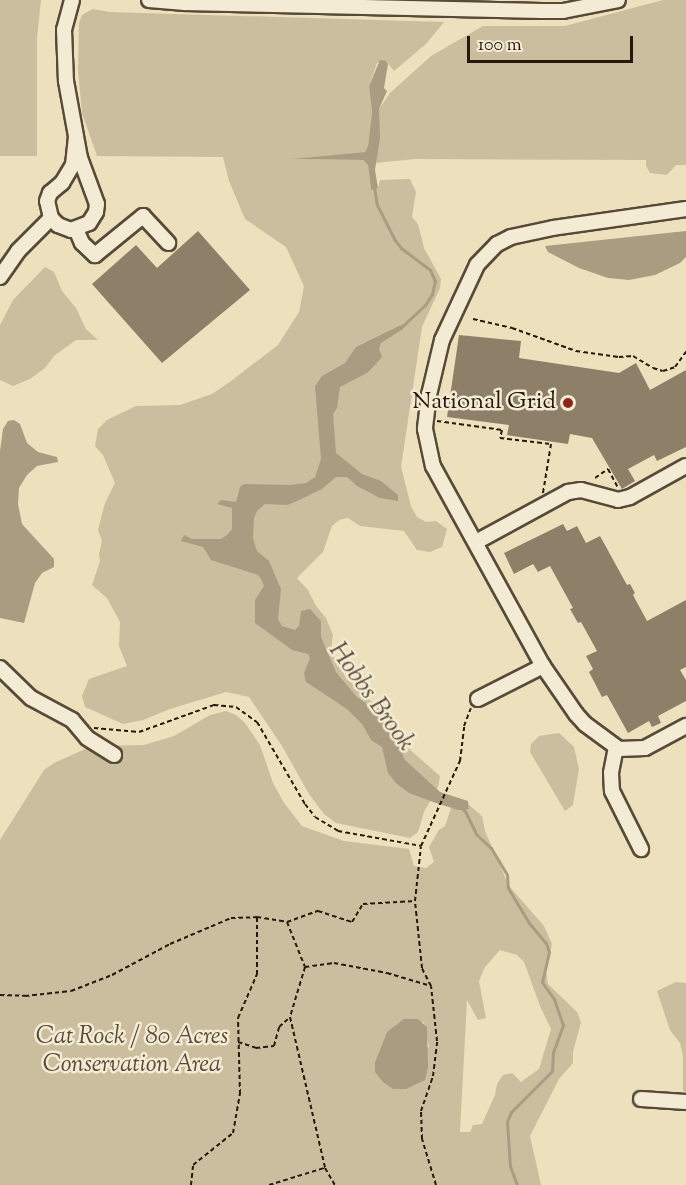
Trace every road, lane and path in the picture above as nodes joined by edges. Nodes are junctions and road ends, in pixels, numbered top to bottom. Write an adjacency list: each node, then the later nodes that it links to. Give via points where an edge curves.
1 (72, 0): 4 (street, via 63,51)
2 (149, 0): 3 (street, via 542,11)
3 (618, 0)
4 (76, 137): 5 (street, via 74,165); 6 (street)
5 (62, 183): 6 (street, via 80,181); 8 (street, via 47,201)
6 (91, 189): 9 (street, via 96,212 89,223)
7 (686, 209): 14 (street, via 553,228 510,237 497,244 477,265 445,331)
8 (51, 218): 9 (street, via 63,228); 11 (street, via 18,250)
9 (76, 229): 10 (street, via 82,243 95,255 142,216)
10 (168, 243)
11 (0, 277)
12 (473, 319): 13 (path, via 576,351 633,356 663,370 675,367)
13 (686, 352)
14 (426, 420): 18 (path, via 502,430 500,438 551,444); 19 (street, via 427,448 433,466)
15 (686, 466): 18 (street, via 630,497 608,499 581,490 568,492)
16 (595, 478): 17 (path, via 608,469 620,490)
17 (626, 489)
18 (540, 507): 19 (street)
19 (476, 542): 20 (street)
20 (543, 666): 22 (street); 25 (street, via 585,724)
21 (0, 668): 24 (street, via 31,698 72,720)
22 (478, 699): 27 (path, via 467,714 460,761)
23 (686, 726): 25 (street, via 645,747)
24 (80, 729): 26 (street, via 96,746); 27 (path, via 139,732 214,705 236,707 257,722 315,817 338,831)
25 (616, 747): 28 (street, via 612,791)
26 (114, 755)
27 (421, 846): 29 (path)
28 (641, 849)
29 (416, 901): 31 (path, via 363,904 352,922 318,911); 33 (path, via 422,968)
30 (257, 917): 31 (path); 34 (path, via 231,918 71,991); 36 (path, via 257,974 238,1018)
31 (287, 922): 32 (path)
32 (304, 968): 33 (path, via 334,963); 35 (path)
33 (431, 986): 43 (path, via 437,1041 433,1076 422,1111 422,1129)
34 (0, 995)
35 (290, 1017): 36 (path, via 279,1027 274,1046 255,1048); 39 (path)
36 (238, 1042): 40 (path, via 240,1094 233,1133 193,1165)
37 (641, 1099): 38 (street)
38 (686, 1102)
39 (325, 1168): 41 (path); 42 (path)
40 (191, 1185)
41 (269, 1185)
42 (335, 1185)
43 (436, 1185)

